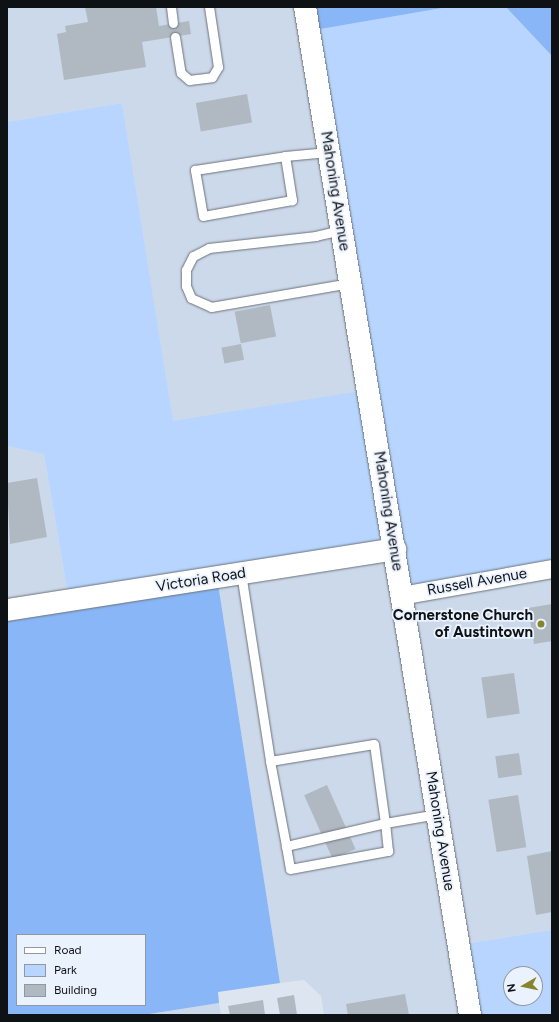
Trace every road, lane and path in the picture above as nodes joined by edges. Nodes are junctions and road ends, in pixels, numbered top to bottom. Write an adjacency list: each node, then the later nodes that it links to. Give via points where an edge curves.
1 (170, 7): 4 (lane)
2 (209, 7): 5 (lane, via 218,67 212,77 189,80 181,73)
3 (304, 7): 6 (main road, Mahoning Avenue)
4 (173, 23)
5 (176, 36)
6 (328, 152): 7 (lane); 8 (main road, Mahoning Avenue)
7 (285, 156): 7 (lane, via 195,170 203,216 292,200)
8 (342, 230): 9 (main road, Mahoning Avenue); 9 (lane, via 316,236 209,248 193,256 186,270 186,286 191,298 211,308)
9 (350, 283): 10 (main road, Mahoning Avenue)
10 (395, 549): 12 (main road, Victoria Road); 13 (main road, Mahoning Avenue)
11 (552, 569): 13 (street, Russell Avenue)
12 (241, 573): 14 (main road, Victoria Road); 15 (lane)
13 (402, 596): 16 (main road, Mahoning Avenue)
14 (7, 610)
15 (270, 761): 17 (lane, via 374,744); 18 (lane)
16 (437, 814): 17 (lane); 19 (main road, Mahoning Avenue)
17 (385, 823): 18 (lane); 18 (lane, via 388,851 290,869)
18 (286, 846)
19 (470, 1015)

